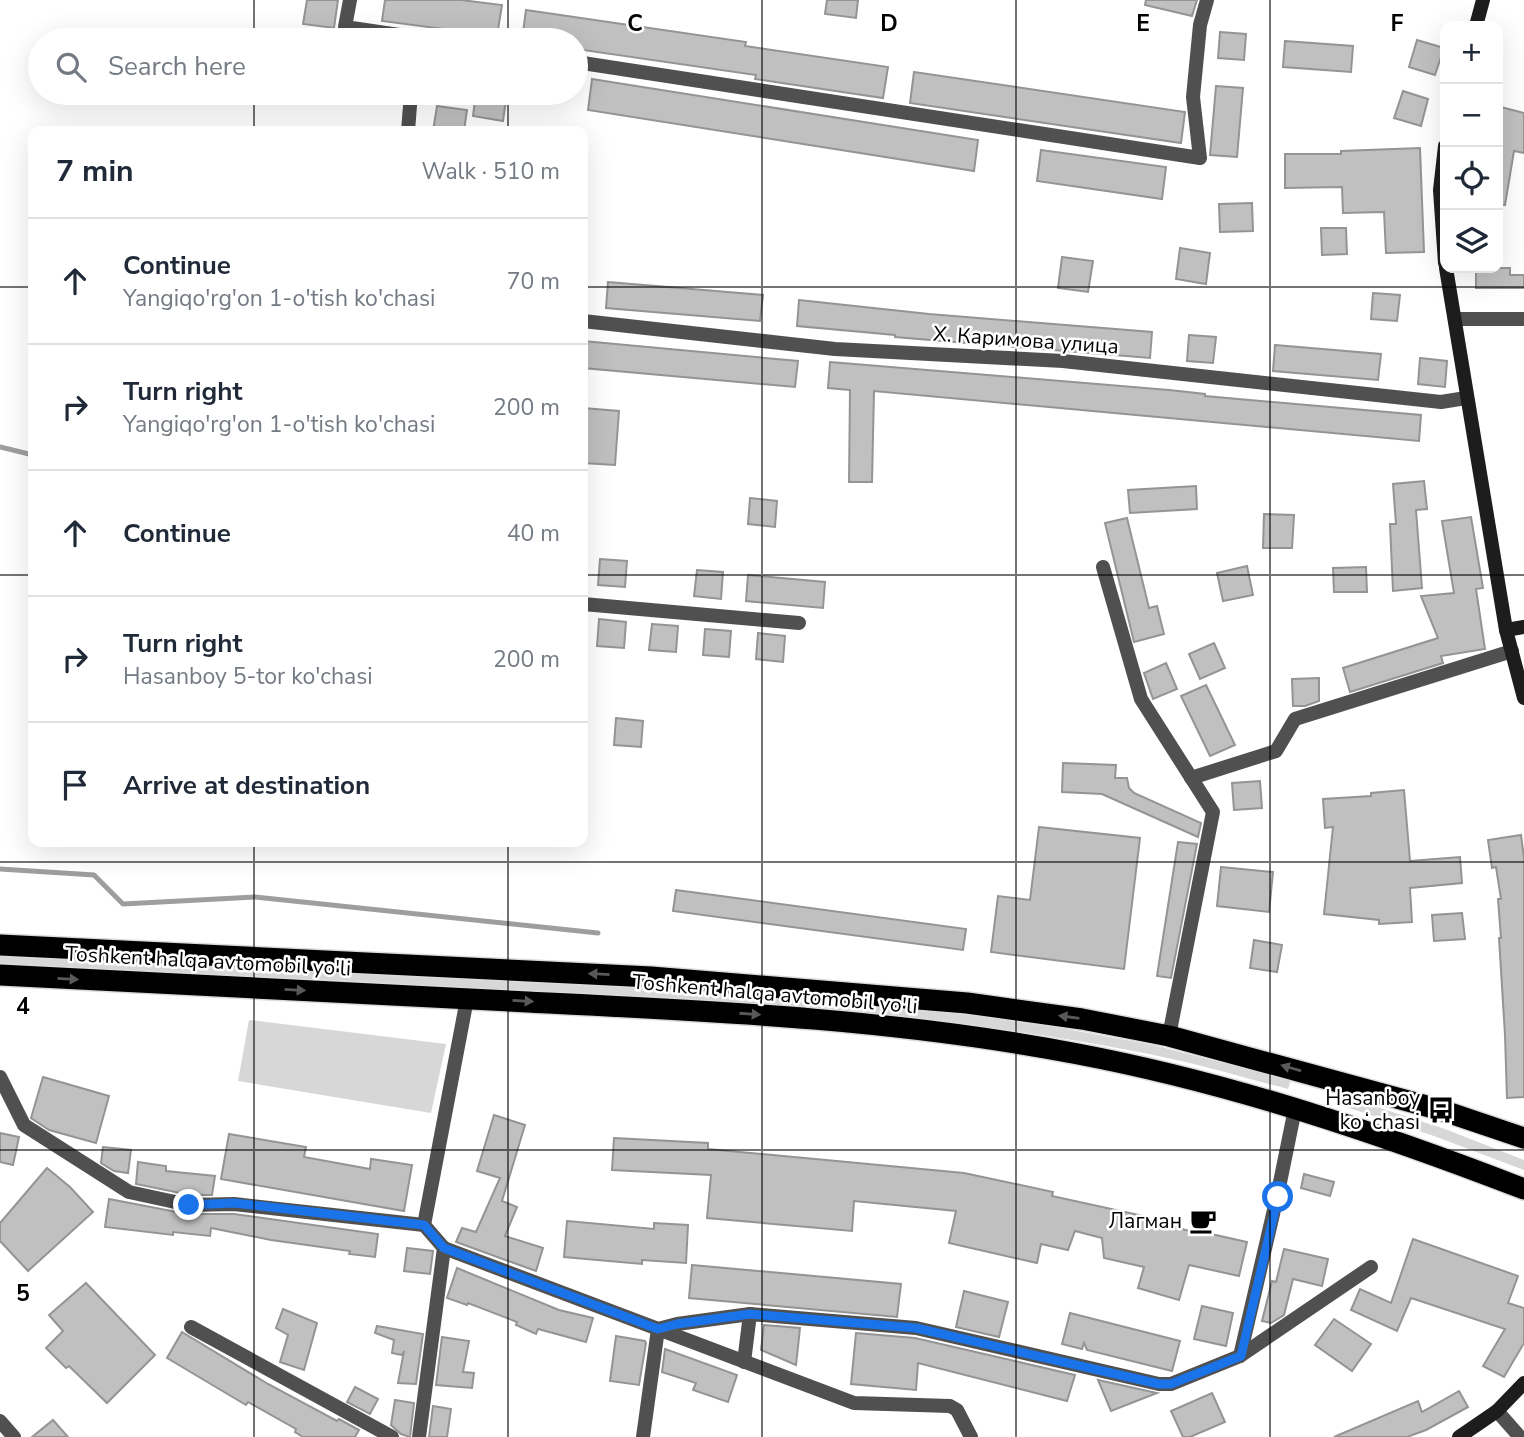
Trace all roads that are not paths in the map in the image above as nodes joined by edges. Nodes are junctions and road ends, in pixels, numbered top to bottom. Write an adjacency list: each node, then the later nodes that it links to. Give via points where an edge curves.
1 (349, 0): 5 (street)
2 (1207, 0): 7 (street, via 1193,97 1200,158)
3 (1483, 0): 4 (street)
4 (1477, 21)
5 (345, 27): 6 (street)
6 (351, 28)
7 (588, 64)
8 (410, 105): 9 (street)
9 (408, 126)
10 (1445, 147): 11 (street)
11 (1442, 210)
12 (1447, 273): 13 (street)
13 (1455, 319): 14 (street); 16 (street)
14 (1524, 319)
15 (588, 322): 16 (street, Х. Каримова улица, via 835,349 1063,361 1441,402)
16 (1466, 398): 21 (street)
17 (1103, 567): 24 (street, via 1141,699)
18 (588, 604): 19 (street)
19 (799, 623)
20 (1524, 627): 21 (street)
21 (1506, 630): 22 (street)
22 (1511, 651): 23 (street); 24 (street, via 1295,719 1276,751)
23 (1524, 698)
24 (1191, 778): 28 (street, via 1213,812)
25 (0, 945): 28 (highway, Toshkent halqa avtomobil yo'li, one-way to 25, via 967,1003 757,984)
26 (0, 975): 27 (highway, Toshkent halqa avtomobil yo'li, one-way to 27)
27 (467, 999): 31 (highway, Toshkent halqa avtomobil yo'li, one-way to 31, via 745,1014 964,1036 1076,1053); 34 (street)
28 (1169, 1036): 30 (highway, Toshkent halqa avtomobil yo'li, one-way to 28)
29 (0, 1077): 34 (street, via 24,1125 129,1192 189,1205 234,1203)
30 (1321, 1077): 31 (highway); 32 (highway, Toshkent halqa avtomobil yo'li)
31 (1303, 1111): 33 (highway, Toshkent halqa avtomobil yo'li); 40 (street)
32 (1523, 1137)
33 (1524, 1189)
34 (424, 1225): 35 (street)
35 (444, 1248): 39 (street); 47 (street)
36 (1371, 1267): 40 (street)
37 (750, 1314): 39 (street); 40 (street, via 916,1328 1159,1384 1171,1384); 41 (street)
38 (191, 1327): 46 (street)
39 (658, 1329): 41 (street); 48 (street)
40 (1241, 1356)
41 (744, 1362): 49 (street, via 854,1403 950,1406 957,1410)
42 (1524, 1382): 43 (street)
43 (1497, 1411): 50 (street); 51 (street)
44 (0, 1421): 45 (street)
45 (14, 1437)
46 (392, 1437)
47 (419, 1437)
48 (643, 1437)
49 (971, 1437)
50 (1459, 1437)
51 (1520, 1437)

